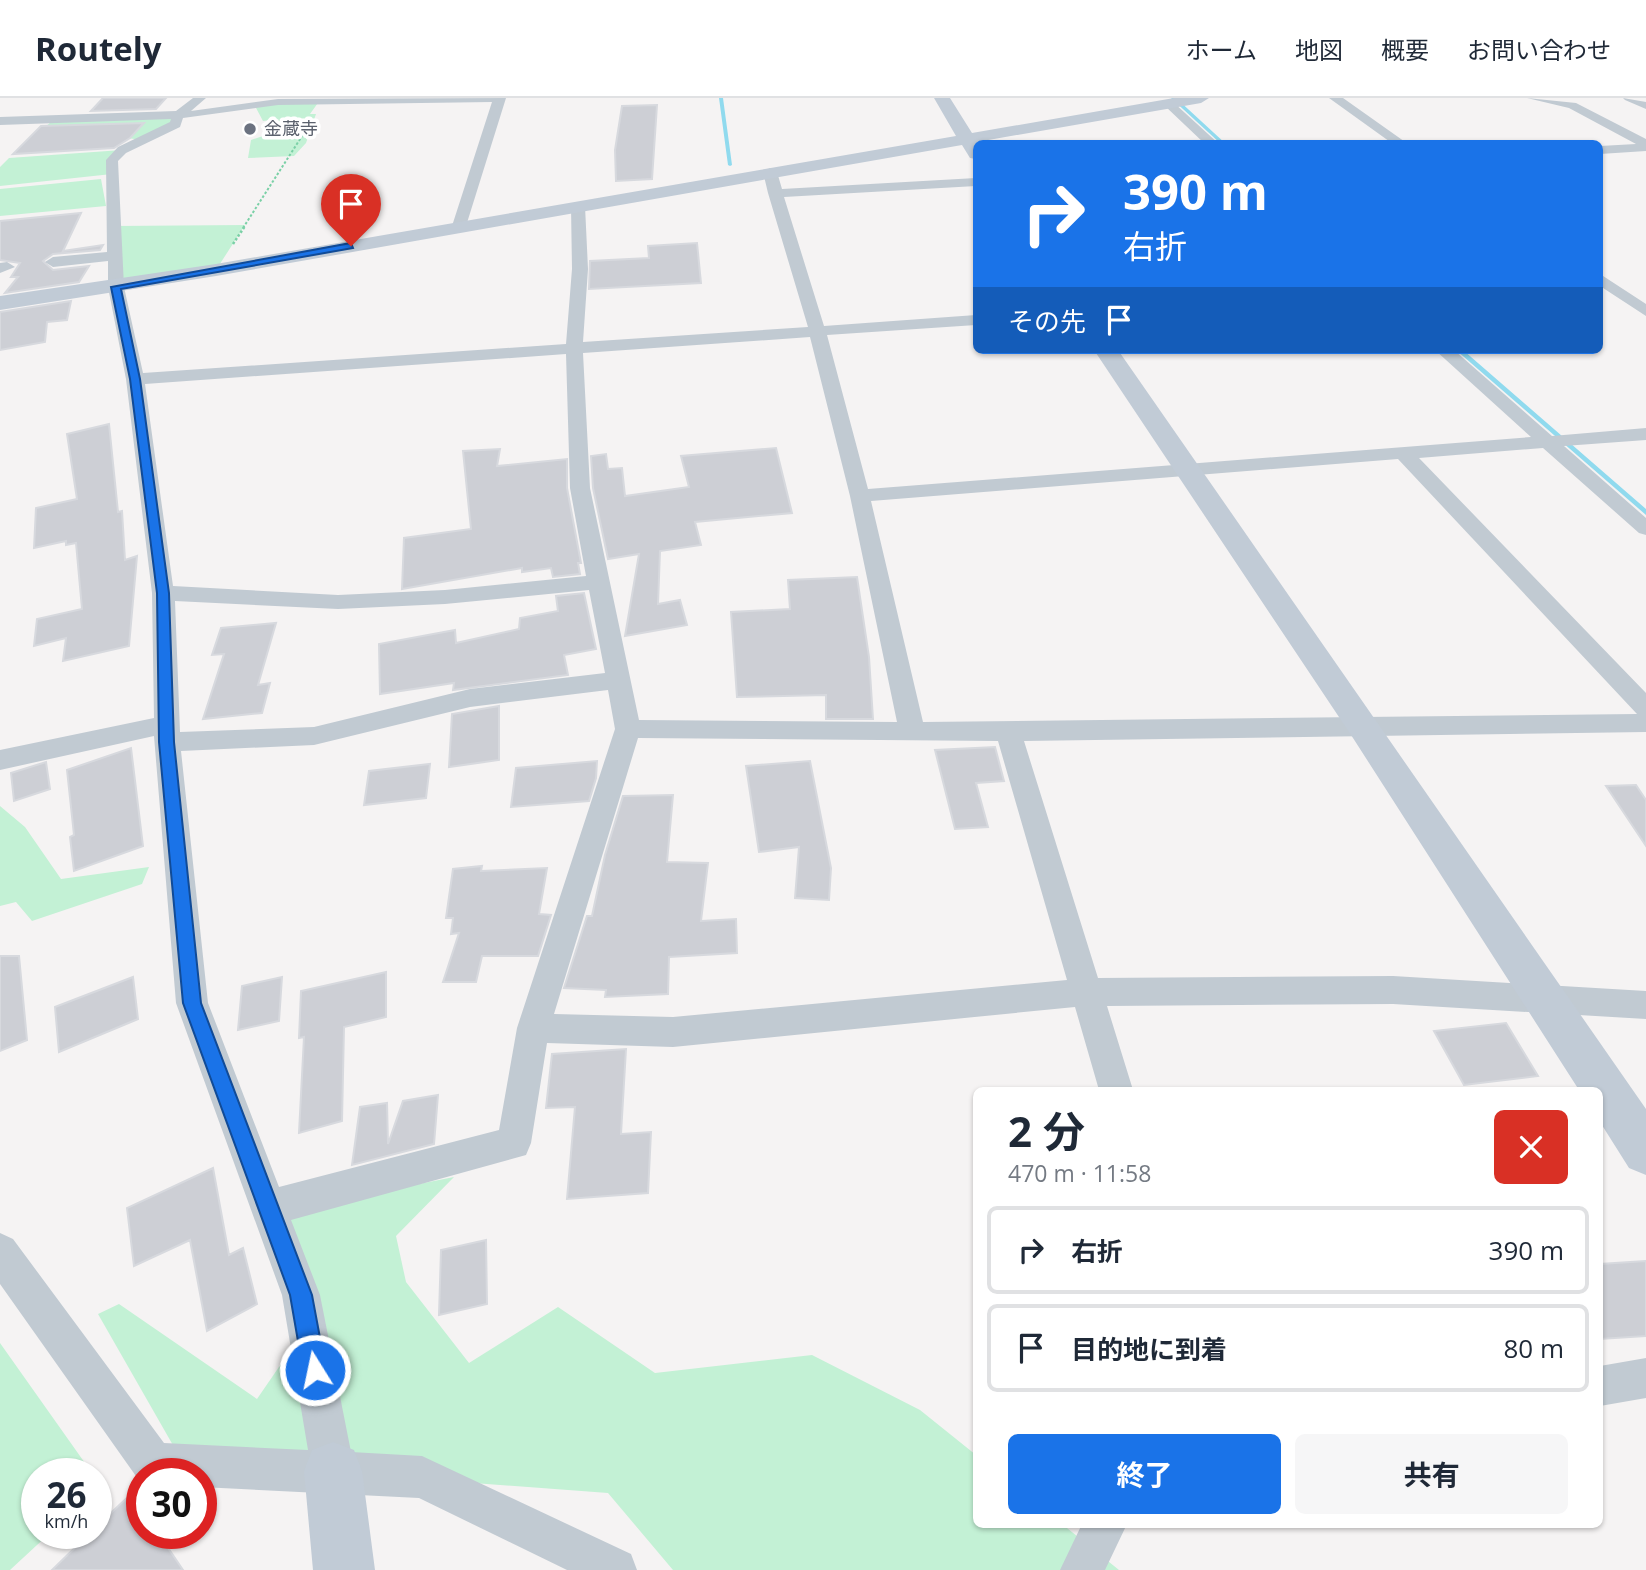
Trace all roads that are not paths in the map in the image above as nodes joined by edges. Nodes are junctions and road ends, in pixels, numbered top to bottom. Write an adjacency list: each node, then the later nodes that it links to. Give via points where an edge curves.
1 (200, 98): 10 (street)
2 (500, 98): 10 (street, via 278,102); 22 (street)
3 (942, 98): 15 (street)
4 (1201, 98): 8 (street)
5 (1335, 98): 14 (street)
6 (1533, 98): 16 (street, via 1572,105)
7 (1629, 98): 9 (street)
8 (1169, 103): 12 (street); 13 (street)
9 (1646, 106)
10 (177, 116): 11 (street); 23 (street, via 176,124 122,150 112,160)
11 (0, 121)
12 (999, 140)
13 (1209, 140)
14 (1396, 140)
15 (971, 146): 18 (street)
16 (1646, 146): 17 (street)
17 (1603, 150)
18 (770, 172): 20 (street); 21 (street)
19 (973, 182): 20 (street)
20 (775, 193): 30 (street)
21 (579, 206): 22 (street); 31 (street)
22 (458, 226): 26 (street)
23 (115, 256): 24 (street); 26 (street)
24 (53, 262)
25 (1603, 281): 28 (street)
26 (116, 287): 27 (street); 34 (street)
27 (0, 303)
28 (1646, 311)
29 (973, 320): 30 (street)
30 (817, 331): 31 (street); 39 (street)
31 (574, 347): 34 (street); 41 (street, via 580,488)
32 (1110, 354): 38 (street)
33 (1449, 354): 36 (street)
34 (135, 379): 42 (street)
35 (1646, 434): 36 (street)
36 (1548, 442): 37 (street); 40 (street)
37 (1405, 455): 38 (street); 44 (street)
38 (1186, 469): 39 (street); 47 (street)
39 (860, 496): 48 (street)
40 (1646, 529)
41 (599, 582): 42 (street, via 338,602); 43 (street)
42 (163, 593): 50 (street)
43 (618, 680): 46 (street); 50 (street, via 470,698 314,736)
44 (1646, 708)
45 (1646, 723): 47 (street)
46 (628, 729): 48 (street); 55 (street)
47 (1365, 729): 49 (street); 53 (street)
48 (912, 730): 49 (street)
49 (1008, 732): 52 (street)
50 (167, 733): 51 (street); 58 (street, via 192,1003)
51 (0, 760)
52 (1087, 992): 53 (street, via 1393,990); 55 (street, via 673,1032); 56 (street)
53 (1542, 997): 54 (street); 57 (street)
54 (1646, 1005)
55 (533, 1028): 58 (street, via 514,1143)
56 (1115, 1087)
57 (1646, 1150)
58 (268, 1208): 62 (street, via 301,1295)
59 (0, 1252): 62 (street, via 153,1464)
60 (1646, 1378): 61 (street)
61 (1603, 1385)
62 (333, 1471): 64 (street); 65 (street, via 422,1477)
63 (1103, 1528): 66 (street)
64 (344, 1570)
65 (615, 1570)
66 (1082, 1570)

